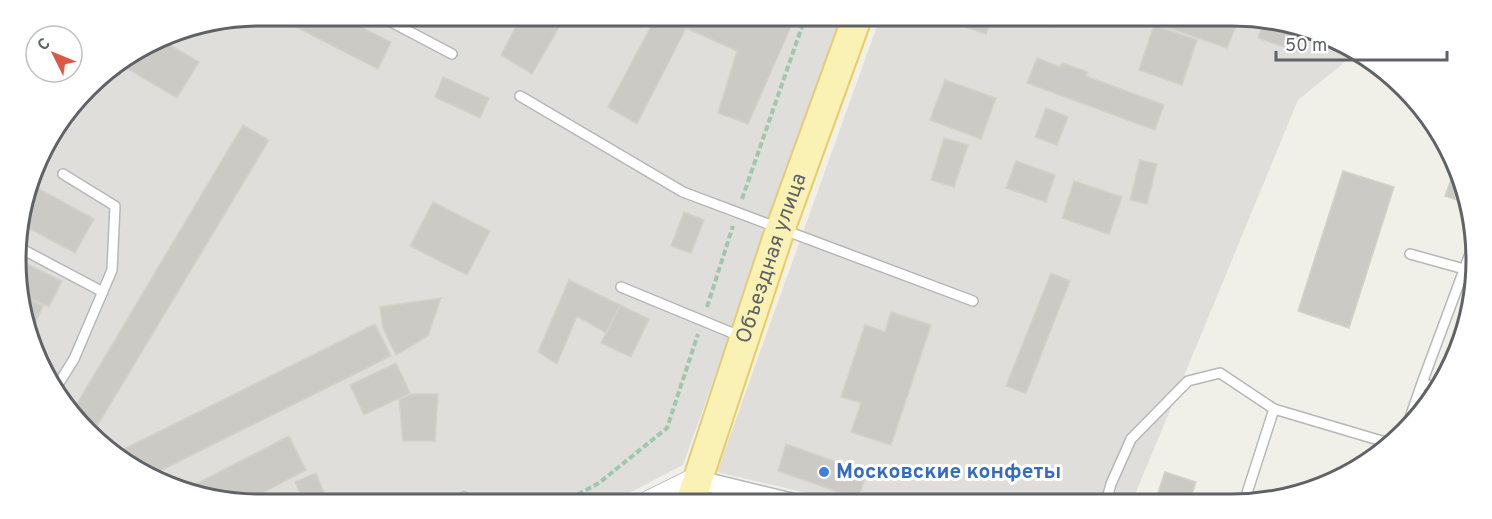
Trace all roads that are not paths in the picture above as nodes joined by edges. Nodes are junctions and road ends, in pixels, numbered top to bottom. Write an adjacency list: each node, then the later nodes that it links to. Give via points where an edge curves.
1 (399, 26): 3 (lane)
2 (854, 26): 6 (main road, Объездная улица)
3 (452, 54)
4 (520, 96): 6 (lane, via 683,192)
5 (63, 174): 12 (lane, via 116,206 112,270)
6 (780, 230): 13 (lane); 14 (main road, Объездная улица)
7 (26, 252): 12 (lane)
8 (1410, 254): 10 (lane)
9 (1466, 264): 10 (lane)
10 (1464, 269): 16 (lane)
11 (621, 287): 14 (lane)
12 (103, 292): 15 (lane)
13 (973, 300)
14 (744, 338): 21 (main road, Объездная улица)
15 (60, 381)
16 (1422, 383): 17 (lane); 18 (lane)
17 (1430, 385)
18 (1414, 407)
19 (1274, 409): 20 (lane); 22 (lane); 24 (lane, via 1220,373 1188,381 1131,439)
20 (1380, 441)
21 (694, 492): 23 (street)
22 (1247, 493)
23 (712, 494)
24 (1108, 494)

